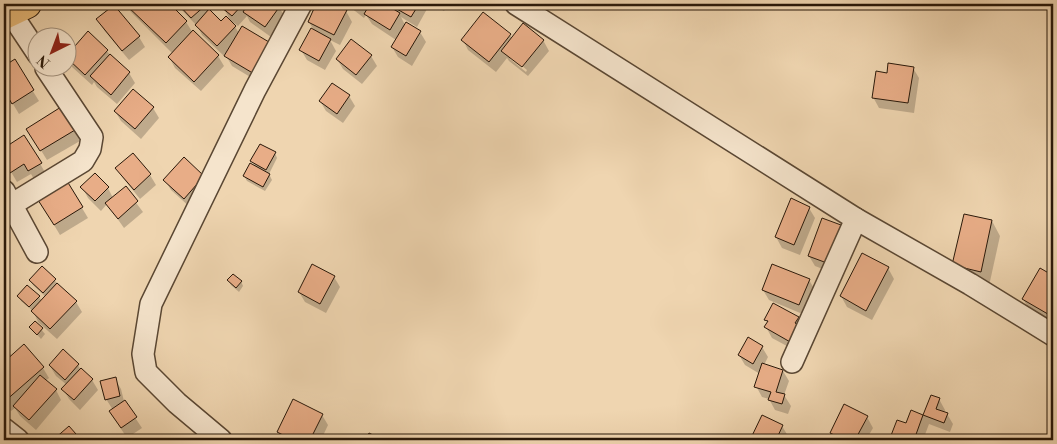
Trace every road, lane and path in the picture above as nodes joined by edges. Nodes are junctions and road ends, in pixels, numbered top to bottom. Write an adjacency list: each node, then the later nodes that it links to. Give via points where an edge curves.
1 (301, 4): 13 (street, via 255,90 151,304 143,354 146,372 177,404)
2 (516, 4): 7 (street)
3 (14, 10): 4 (street)
4 (28, 36)
5 (53, 78): 6 (street, via 92,137 90,149 83,160)
6 (8, 198): 8 (street)
7 (856, 219): 9 (street); 10 (street)
8 (37, 252)
9 (1053, 335)
10 (792, 362)
11 (4, 429): 12 (street)
12 (18, 440)
13 (221, 440)

